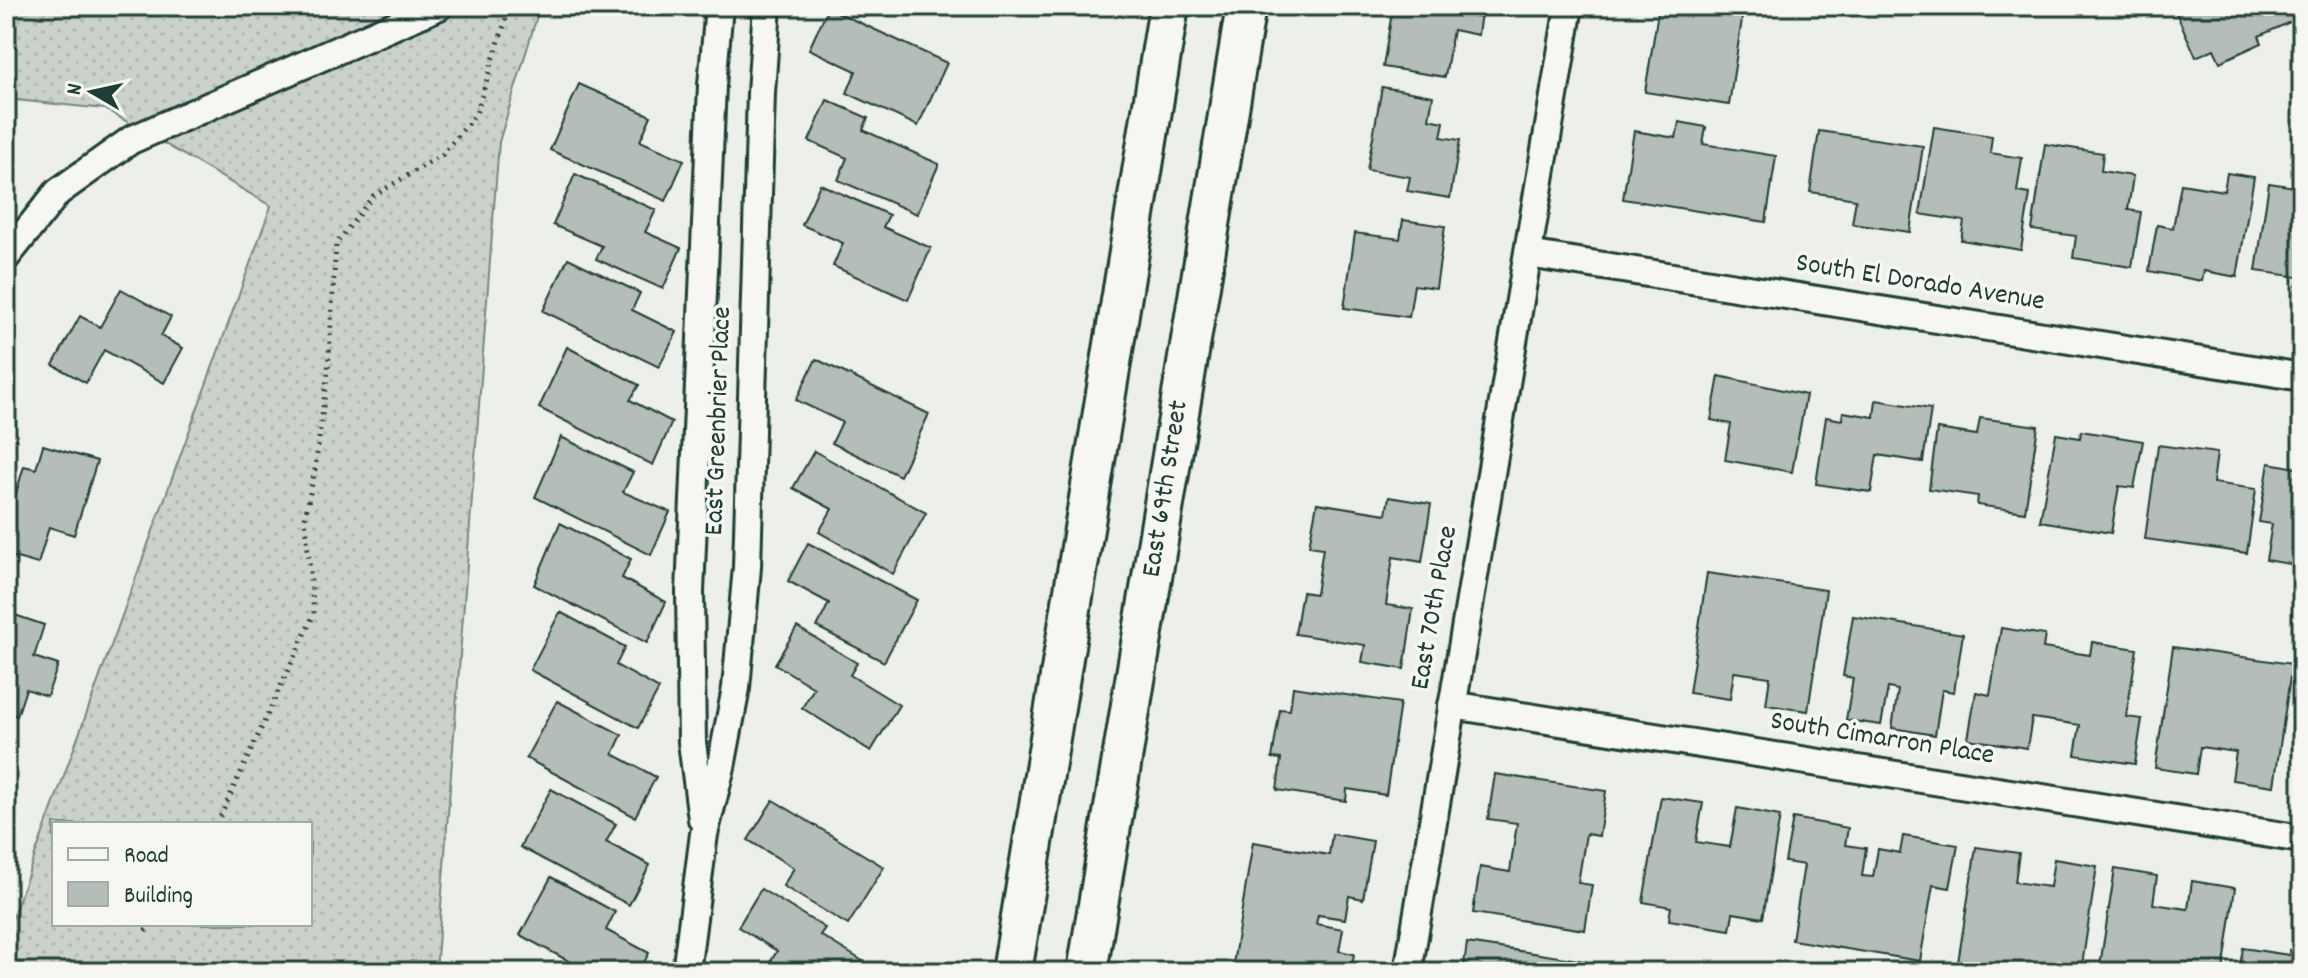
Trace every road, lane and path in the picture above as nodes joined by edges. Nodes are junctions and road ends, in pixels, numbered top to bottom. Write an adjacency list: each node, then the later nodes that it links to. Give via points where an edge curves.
1 (439, 6): 9 (street, via 131,140 58,192)
2 (510, 6): 12 (path, via 476,114 442,155 373,196 336,244 328,370 305,518 314,614)
3 (719, 6): 13 (street, East Greenbrier Place, via 690,592 692,742)
4 (767, 6): 13 (street, East Greenbrier Place, via 747,567 736,688)
5 (1169, 6): 18 (main road)
6 (1246, 6): 19 (main road, East 69th Street)
7 (1569, 6): 8 (street, East 70th Place)
8 (1528, 254): 10 (street, South El Dorado Avenue); 11 (street, East 70th Place)
9 (6, 257)
10 (2302, 377)
11 (1452, 705): 14 (street, South Cimarron Place); 20 (street, East 70th Place)
12 (218, 822)
13 (704, 834): 17 (street, East Greenbrier Place)
14 (2302, 839)
15 (151, 926): 16 (path)
16 (145, 931)
17 (686, 972)
18 (1012, 972)
19 (1087, 972)
20 (1408, 972)

